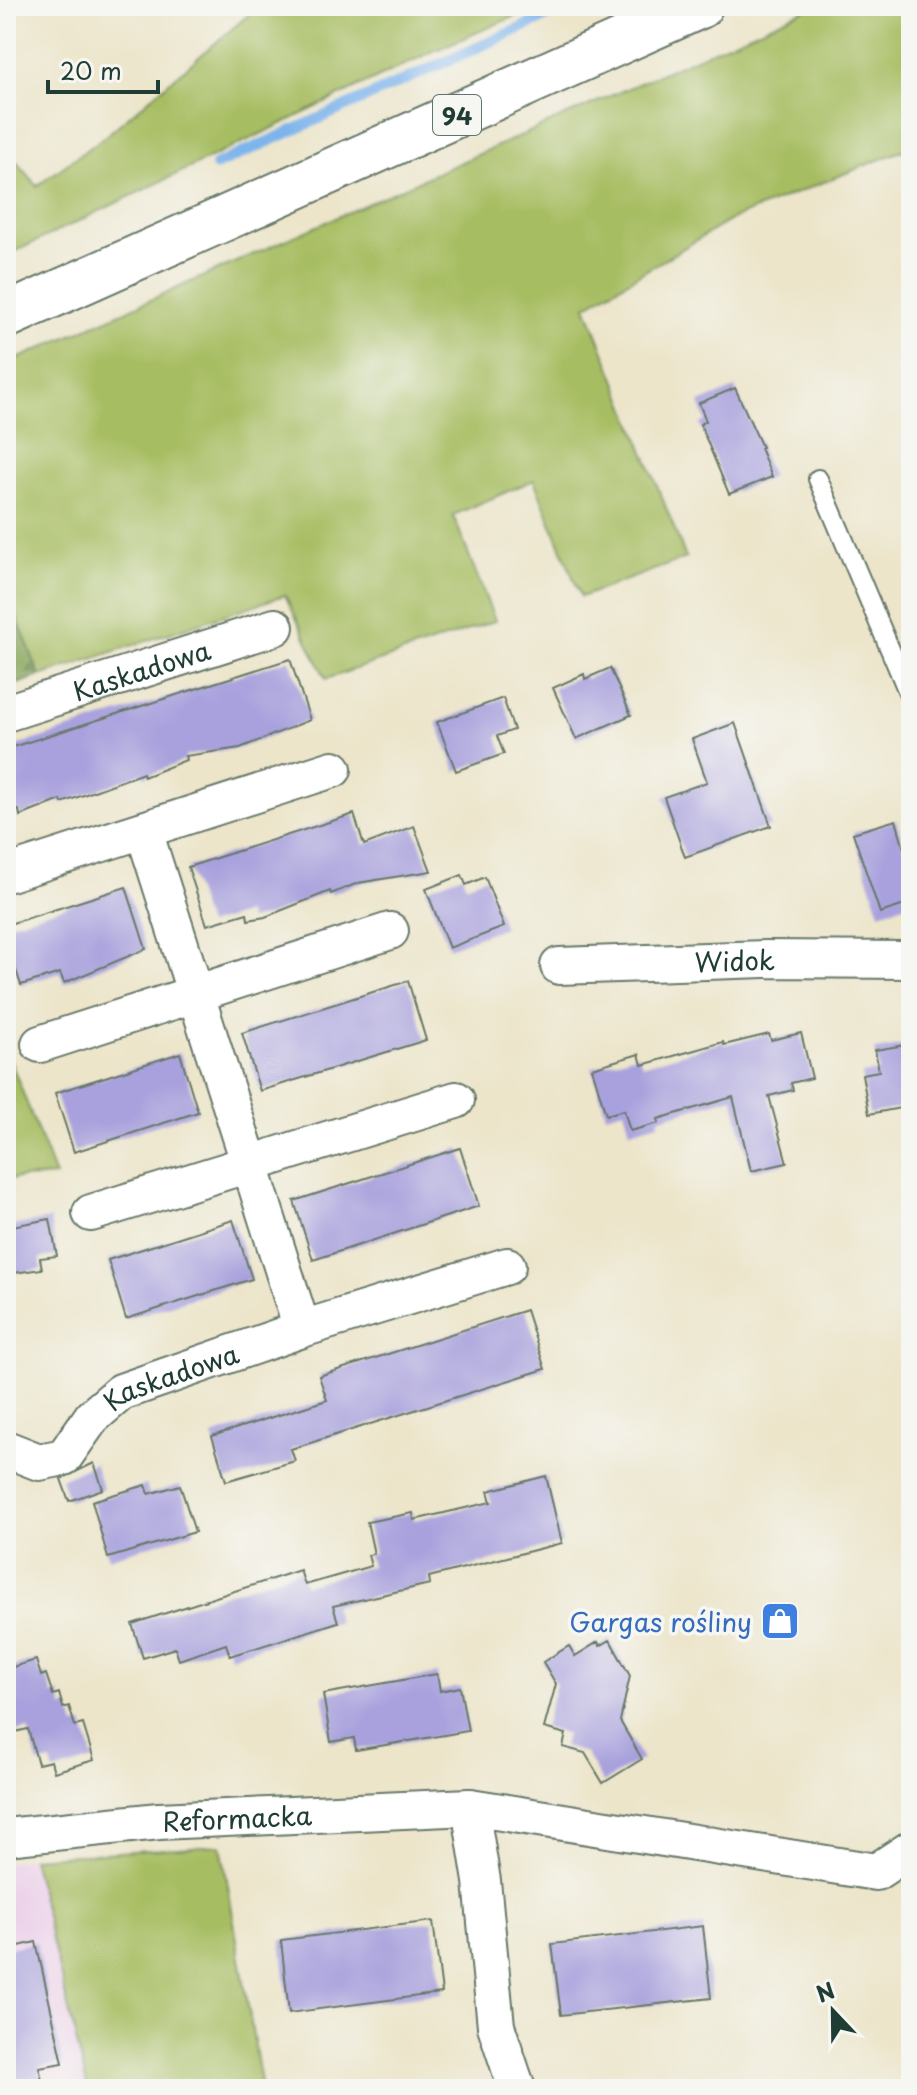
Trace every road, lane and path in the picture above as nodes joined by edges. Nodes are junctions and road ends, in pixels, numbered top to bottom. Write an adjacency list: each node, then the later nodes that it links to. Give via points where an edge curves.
1 (700, 6): 2 (main road, 94)
2 (6, 316)
3 (818, 479): 5 (lane)
4 (275, 627): 6 (street, Kaskadowa)
5 (911, 699)
6 (6, 713)
7 (333, 769): 8 (street)
8 (144, 831): 9 (street); 13 (street)
9 (6, 874)
10 (390, 931): 13 (street)
11 (911, 960): 12 (street, Widok)
12 (559, 966)
13 (197, 992): 14 (street); 16 (street)
14 (40, 1044)
15 (456, 1100): 16 (street)
16 (252, 1164): 17 (street); 19 (street)
17 (91, 1213)
18 (507, 1266): 19 (street, Kaskadowa)
19 (302, 1329): 20 (street, Kaskadowa, via 121,1392 92,1417 64,1457 39,1462)
20 (6, 1449)
21 (470, 1807): 22 (street, Reformacka, via 159,1821); 23 (street, Reformacka, via 876,1872); 24 (street, via 496,2026)
22 (6, 1837)
23 (911, 1849)
24 (517, 2089)

